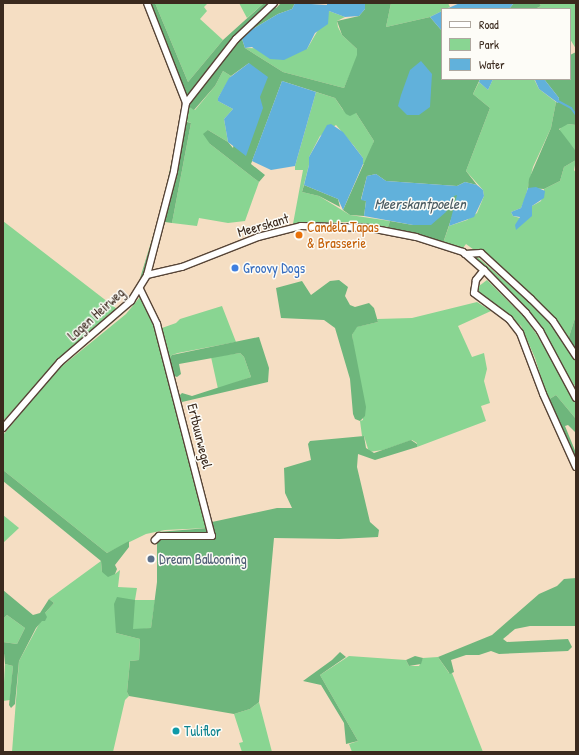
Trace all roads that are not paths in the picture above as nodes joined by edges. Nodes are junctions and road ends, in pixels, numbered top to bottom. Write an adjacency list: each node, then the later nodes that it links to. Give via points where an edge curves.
1 (147, 3): 3 (street)
2 (274, 3): 3 (street, Lagen Heirweg, via 236,39)
3 (186, 103): 6 (street, Lagen Heirweg, via 174,171)
4 (465, 254): 5 (street, Meerskant); 6 (street, Meerskant, via 390,231 301,226 258,237 182,267); 8 (street, via 481,253 553,321)
5 (484, 270): 9 (street, Meerskant, via 540,331); 11 (street, via 476,280 474,293 509,320 520,333 543,394)
6 (147, 275): 7 (street, Lagen Heirweg)
7 (140, 289): 10 (street, Lagen Heirweg, via 121,311 49,373 28,402); 12 (street, Ertbuurwegel, via 158,324 212,536 159,536)
8 (576, 356)
9 (576, 398)
10 (3, 428)
11 (576, 467)
12 (155, 540)

